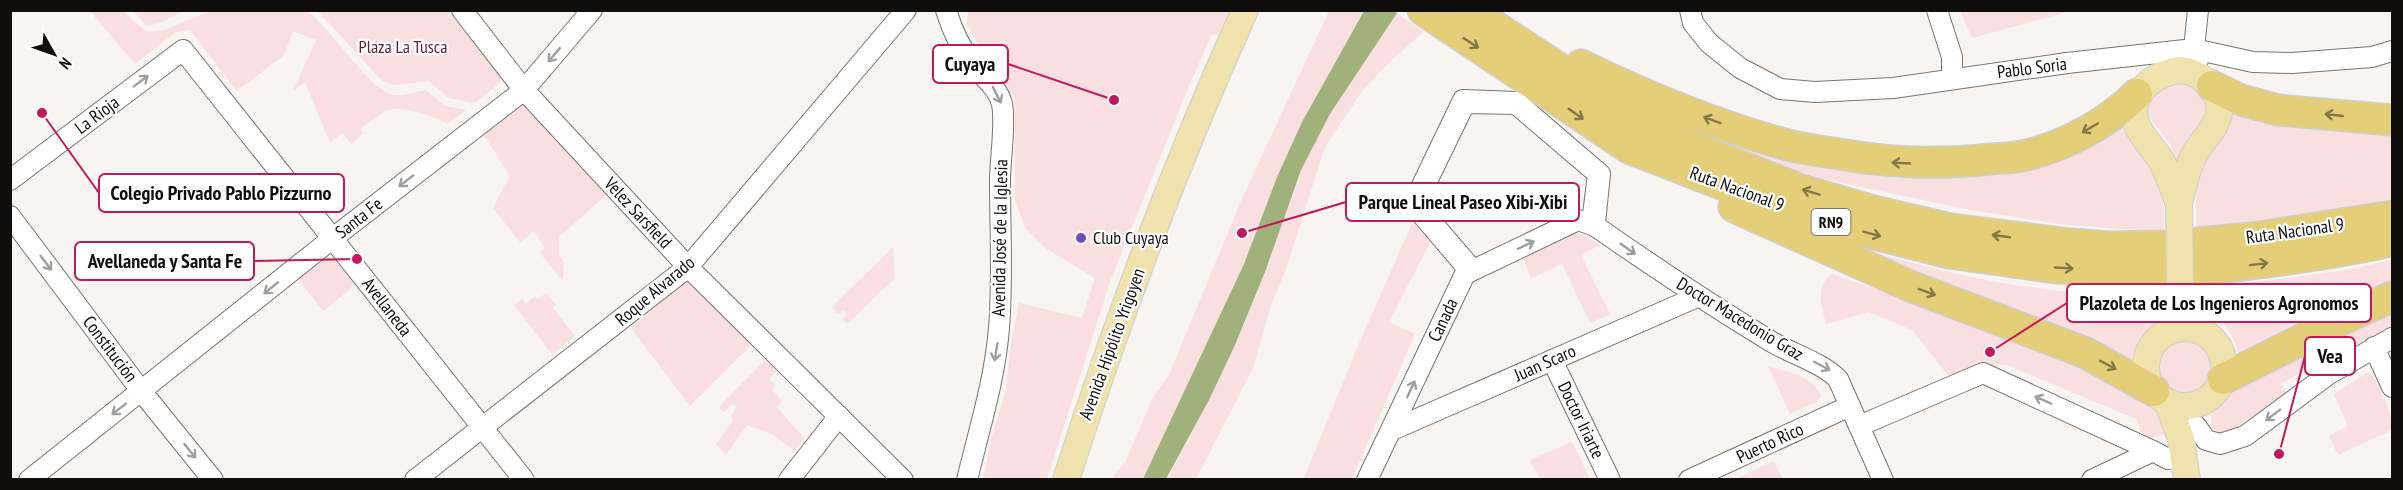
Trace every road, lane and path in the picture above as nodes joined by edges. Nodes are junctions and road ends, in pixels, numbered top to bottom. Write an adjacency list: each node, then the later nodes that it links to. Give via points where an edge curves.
1 (462, 10): 18 (street, Velez Sarsfield)
2 (592, 10): 18 (street, Santa Fe, one-way to 18)
3 (906, 10): 28 (street, Roque Alvarado)
4 (946, 10): 56 (street, Avenida José de la Iglesia, one-way to 56, via 963,49 997,91 1002,104 999,329 991,382)
5 (1245, 10): 57 (main road, Avenida Hipólito Yrigoyen, via 1146,251)
6 (1422, 10): 14 (highway, Ruta Nacional 9 / RN9, one-way to 14)
7 (1470, 10): 14 (highway, RN9)
8 (1937, 10): 15 (street, via 1952,57)
9 (2198, 10): 11 (street)
10 (1692, 17): 15 (street, Pablo Soria, via 1709,43 1740,68 1780,89 1815,92 1893,88)
11 (2194, 49): 13 (street, Pablo Soria, via 2253,62 2292,63 2372,57); 15 (street, Pablo Soria); 16 (street); 17 (street)
12 (183, 50): 21 (street, La Rioja, one-way to 12); 26 (street, Avellaneda)
13 (2392, 51)
14 (1536, 68): 17 (highway, one-way to 14, via 2093,128 2060,144 2026,155 1926,164 1790,146 1649,97 1576,63); 20 (highway, Ruta Nacional 9 / RN9, one-way to 20); 30 (highway, Ruta Nacional 9 / RN9, one-way to 14, via 2109,247 1951,229 1802,190 1695,148)
15 (1952, 79)
16 (2207, 82): 17 (main road, via 2190,70 2179,70); 19 (highway, one-way to 16, via 2278,110 2241,100); 22 (main road, via 2219,100 2220,111 2194,153)
17 (2146, 86): 22 (main road, via 2134,109 2138,127 2169,175)
18 (524, 90): 26 (street, Santa Fe, one-way to 26); 28 (street, Velez Sarsfield)
19 (2392, 120)
20 (1629, 148): 30 (highway, Ruta Nacional 9 / RN9, one-way to 30, via 1755,197 1922,247 2027,265); 41 (highway, one-way to 41, via 1749,214 1910,286 2086,353)
21 (10, 180)
22 (2179, 204): 30 (main road, bridge)
23 (10, 216): 40 (street, Constitución, one-way to 40)
24 (2392, 216): 27 (highway, Ruta Nacional 9, one-way to 27, via 2259,237 2199,257 2308,257)
25 (1578, 220): 31 (street, Doctor Macedonio Graz, one-way to 31, via 1595,226); 47 (street, Canada, one-way to 25, via 1465,274)
26 (333, 238): 40 (street, Santa Fe, one-way to 40); 46 (street, Avellaneda)
27 (2392, 241)
28 (688, 267): 44 (street, Velez Sarsfield); 46 (street, Roque Alvarado)
29 (1468, 268): 29 (street, via 1413,204 1463,100 1516,102 1600,174 1595,223 1598,174 1516,104 1465,103 1416,204)
30 (2169, 270): 33 (main road); 34 (main road, via 2193,316)
31 (1697, 297): 37 (street, Juan Scaro); 42 (street, Doctor Macedonio Graz, one-way to 42, via 1779,347 1827,368 1838,378)
32 (2392, 297): 38 (highway)
33 (2164, 334): 34 (main road, via 2187,328); 41 (main road, via 2146,360 2146,371)
34 (2210, 336): 38 (main road, via 2223,356)
35 (2392, 339): 36 (street)
36 (2374, 347): 39 (street); 43 (street, one-way to 43, via 2329,374 2246,436 2220,444 2206,440)
37 (1552, 360): 47 (street, Juan Scaro); 59 (street, Doctor Iriarte)
38 (2223, 379): 43 (main road)
39 (2392, 387)
40 (142, 392): 50 (street, Santa Fe, one-way to 50); 51 (street, Constitución, one-way to 51)
41 (2161, 397): 43 (main road, via 2189,406); 49 (main road)
42 (1850, 406): 45 (street, Doctor Macedonio Graz); 60 (street, Puerto Rico)
43 (2198, 415): 64 (main road, via 2194,455)
44 (838, 416): 54 (street); 55 (street, Velez Sarsfield)
45 (1860, 426): 48 (street, one-way to 45, via 1983,373); 61 (street, Doctor Macedonio Graz)
46 (483, 428): 52 (street, Roque Alvarado); 53 (street, Avellaneda)
47 (1392, 430): 58 (street, Canada)
48 (2153, 451): 49 (street, via 2168,459); 62 (street)
49 (2184, 452): 63 (main road)
50 (29, 480)
51 (213, 480)
52 (415, 480)
53 (524, 480)
54 (789, 480)
55 (903, 480)
56 (967, 480)
57 (1066, 480)
58 (1367, 480)
59 (1610, 480)
60 (1689, 480)
61 (1883, 480)
62 (2092, 480)
63 (2187, 480)
64 (2197, 480)

